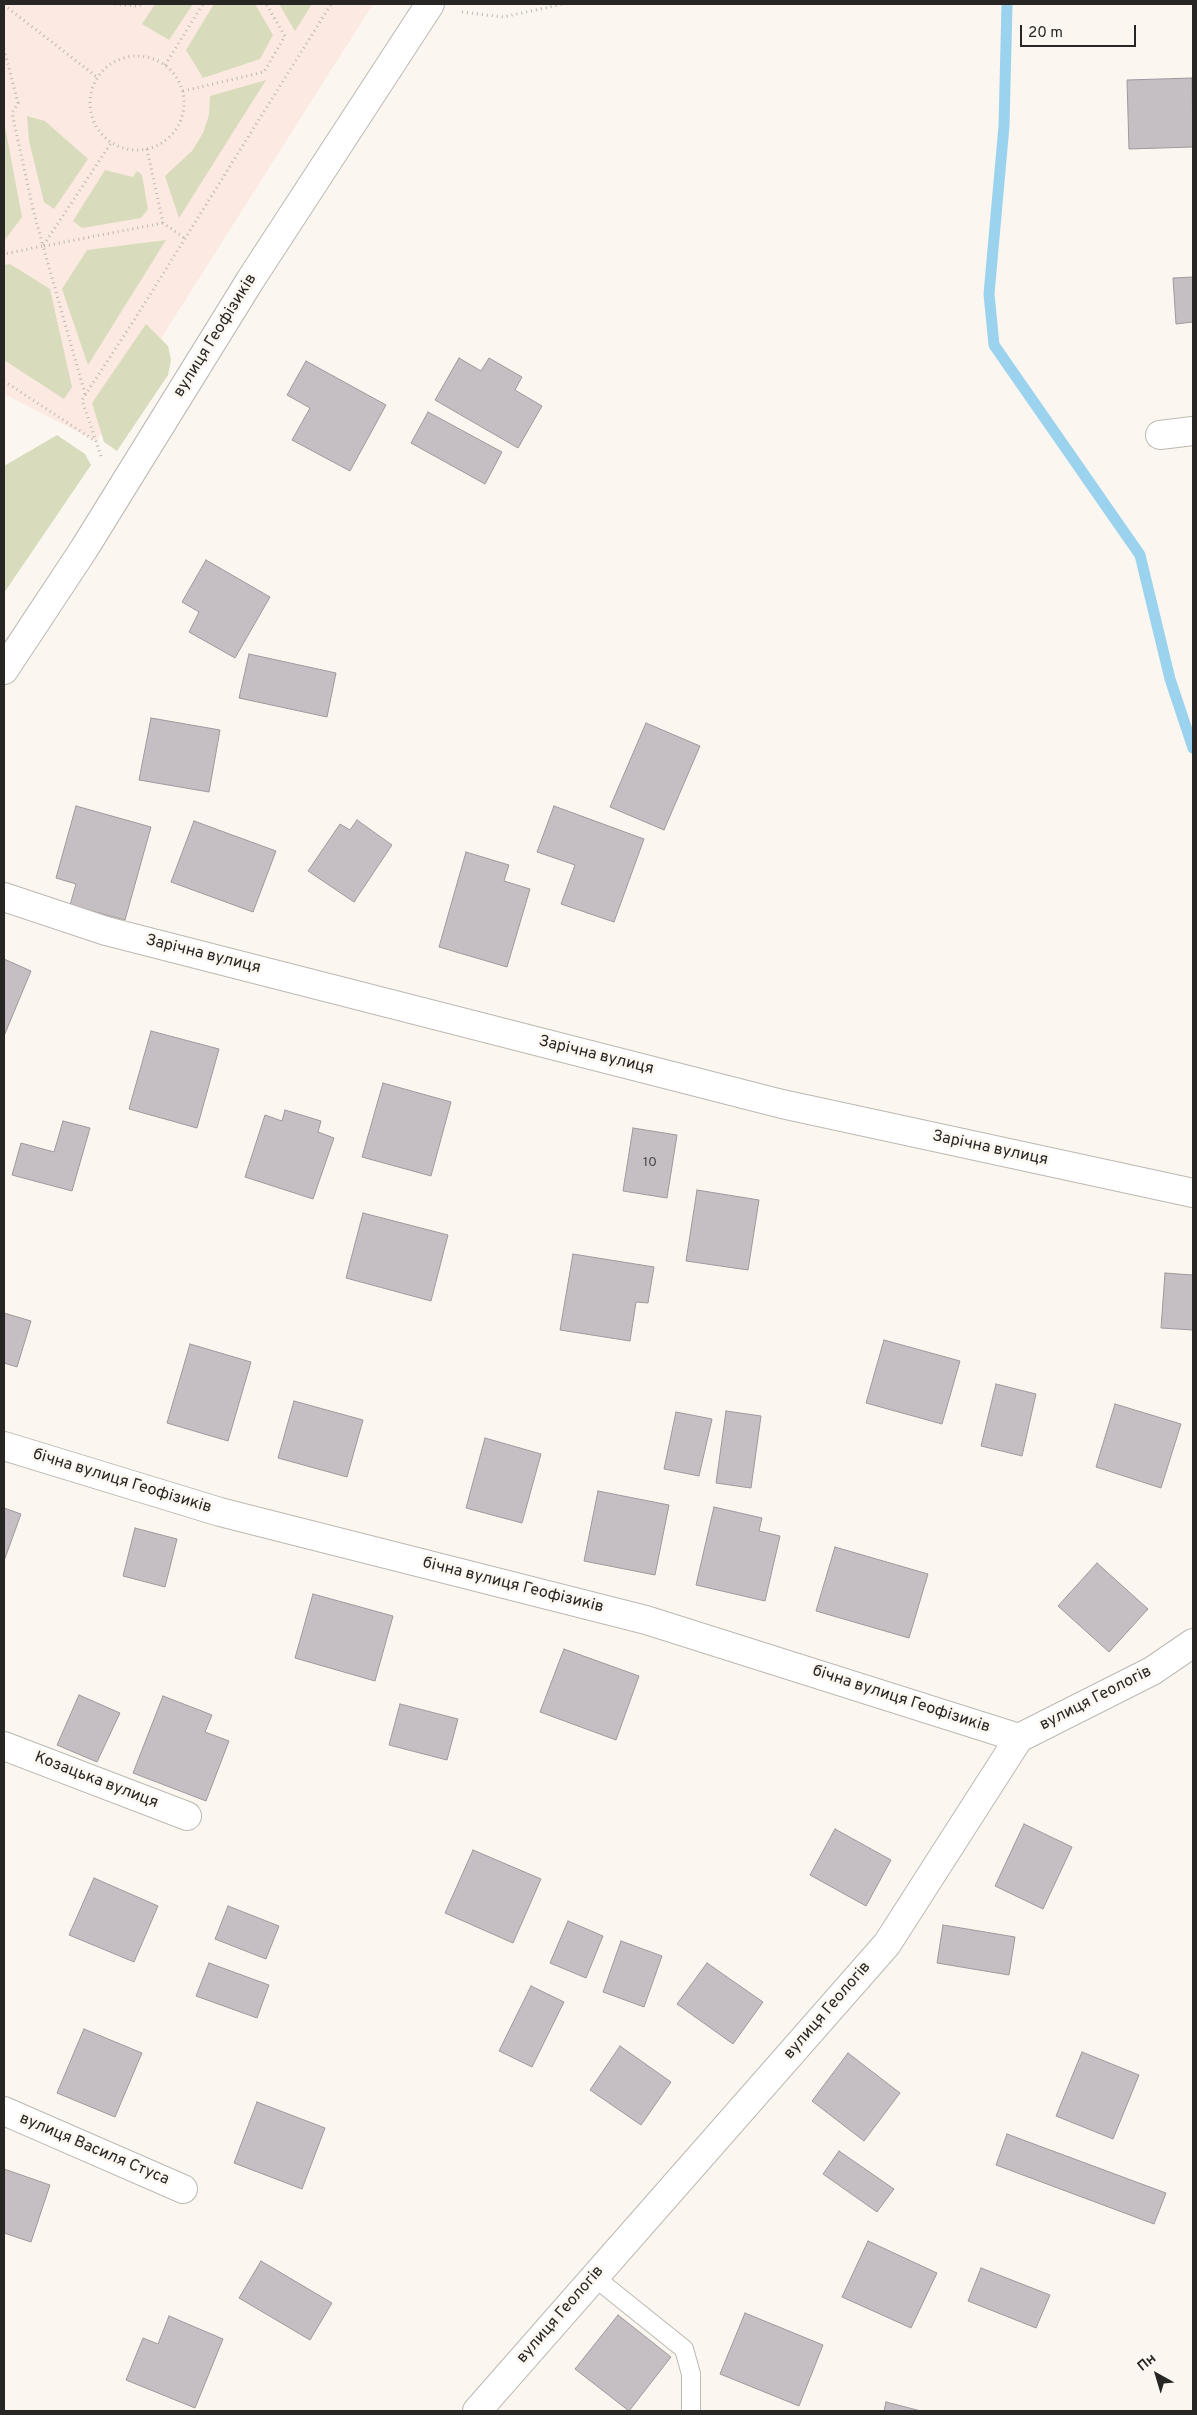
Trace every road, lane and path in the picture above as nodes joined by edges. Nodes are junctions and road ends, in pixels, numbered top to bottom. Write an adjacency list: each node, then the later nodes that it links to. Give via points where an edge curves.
1 (115, 4): 2 (path)
2 (143, 4)
3 (203, 4): 11 (path)
4 (266, 4): 13 (path, via 284,36 264,72)
5 (331, 4): 17 (path)
6 (430, 4): 26 (street, вулиця Геофізиків, via 251,279 84,549)
7 (562, 4): 9 (path)
8 (4, 5): 12 (path)
9 (504, 17)
10 (4, 49): 18 (path, via 18,103 12,113)
11 (165, 65): 12 (path, via 141,56 129,57 111,64); 13 (path)
12 (97, 77): 14 (path, via 89,106 96,127)
13 (183, 91): 15 (path, via 182,117 177,128 159,145)
14 (111, 143): 15 (path, via 122,148); 18 (path)
15 (147, 149): 16 (path)
16 (164, 223): 17 (path); 18 (path)
17 (186, 239): 21 (path)
18 (43, 246): 19 (path); 21 (path)
19 (4, 254)
20 (4, 381): 24 (path)
21 (85, 395): 24 (path, via 82,400)
22 (1193, 432): 23 (street)
23 (1160, 435)
24 (96, 441): 25 (path)
25 (102, 460)
26 (4, 670)
27 (4, 897): 28 (street, Зарічна вулиця, via 106,930 782,1104)
28 (1193, 1193)
29 (4, 1446): 31 (street, бічна вулиця Геофізиків, via 220,1512 646,1620)
30 (1193, 1643): 31 (street, вулиця Геологів, via 1152,1670)
31 (1019, 1738): 36 (street, вулиця Геологів, via 887,1944)
32 (4, 1746): 33 (street, Козацька вулиця)
33 (188, 1816)
34 (4, 2112): 35 (street, вулиця Василя Стуса)
35 (183, 2189)
36 (593, 2276): 37 (street, вулиця Геологів); 38 (lane, via 684,2349 691,2374)
37 (477, 2411)
38 (691, 2411)

